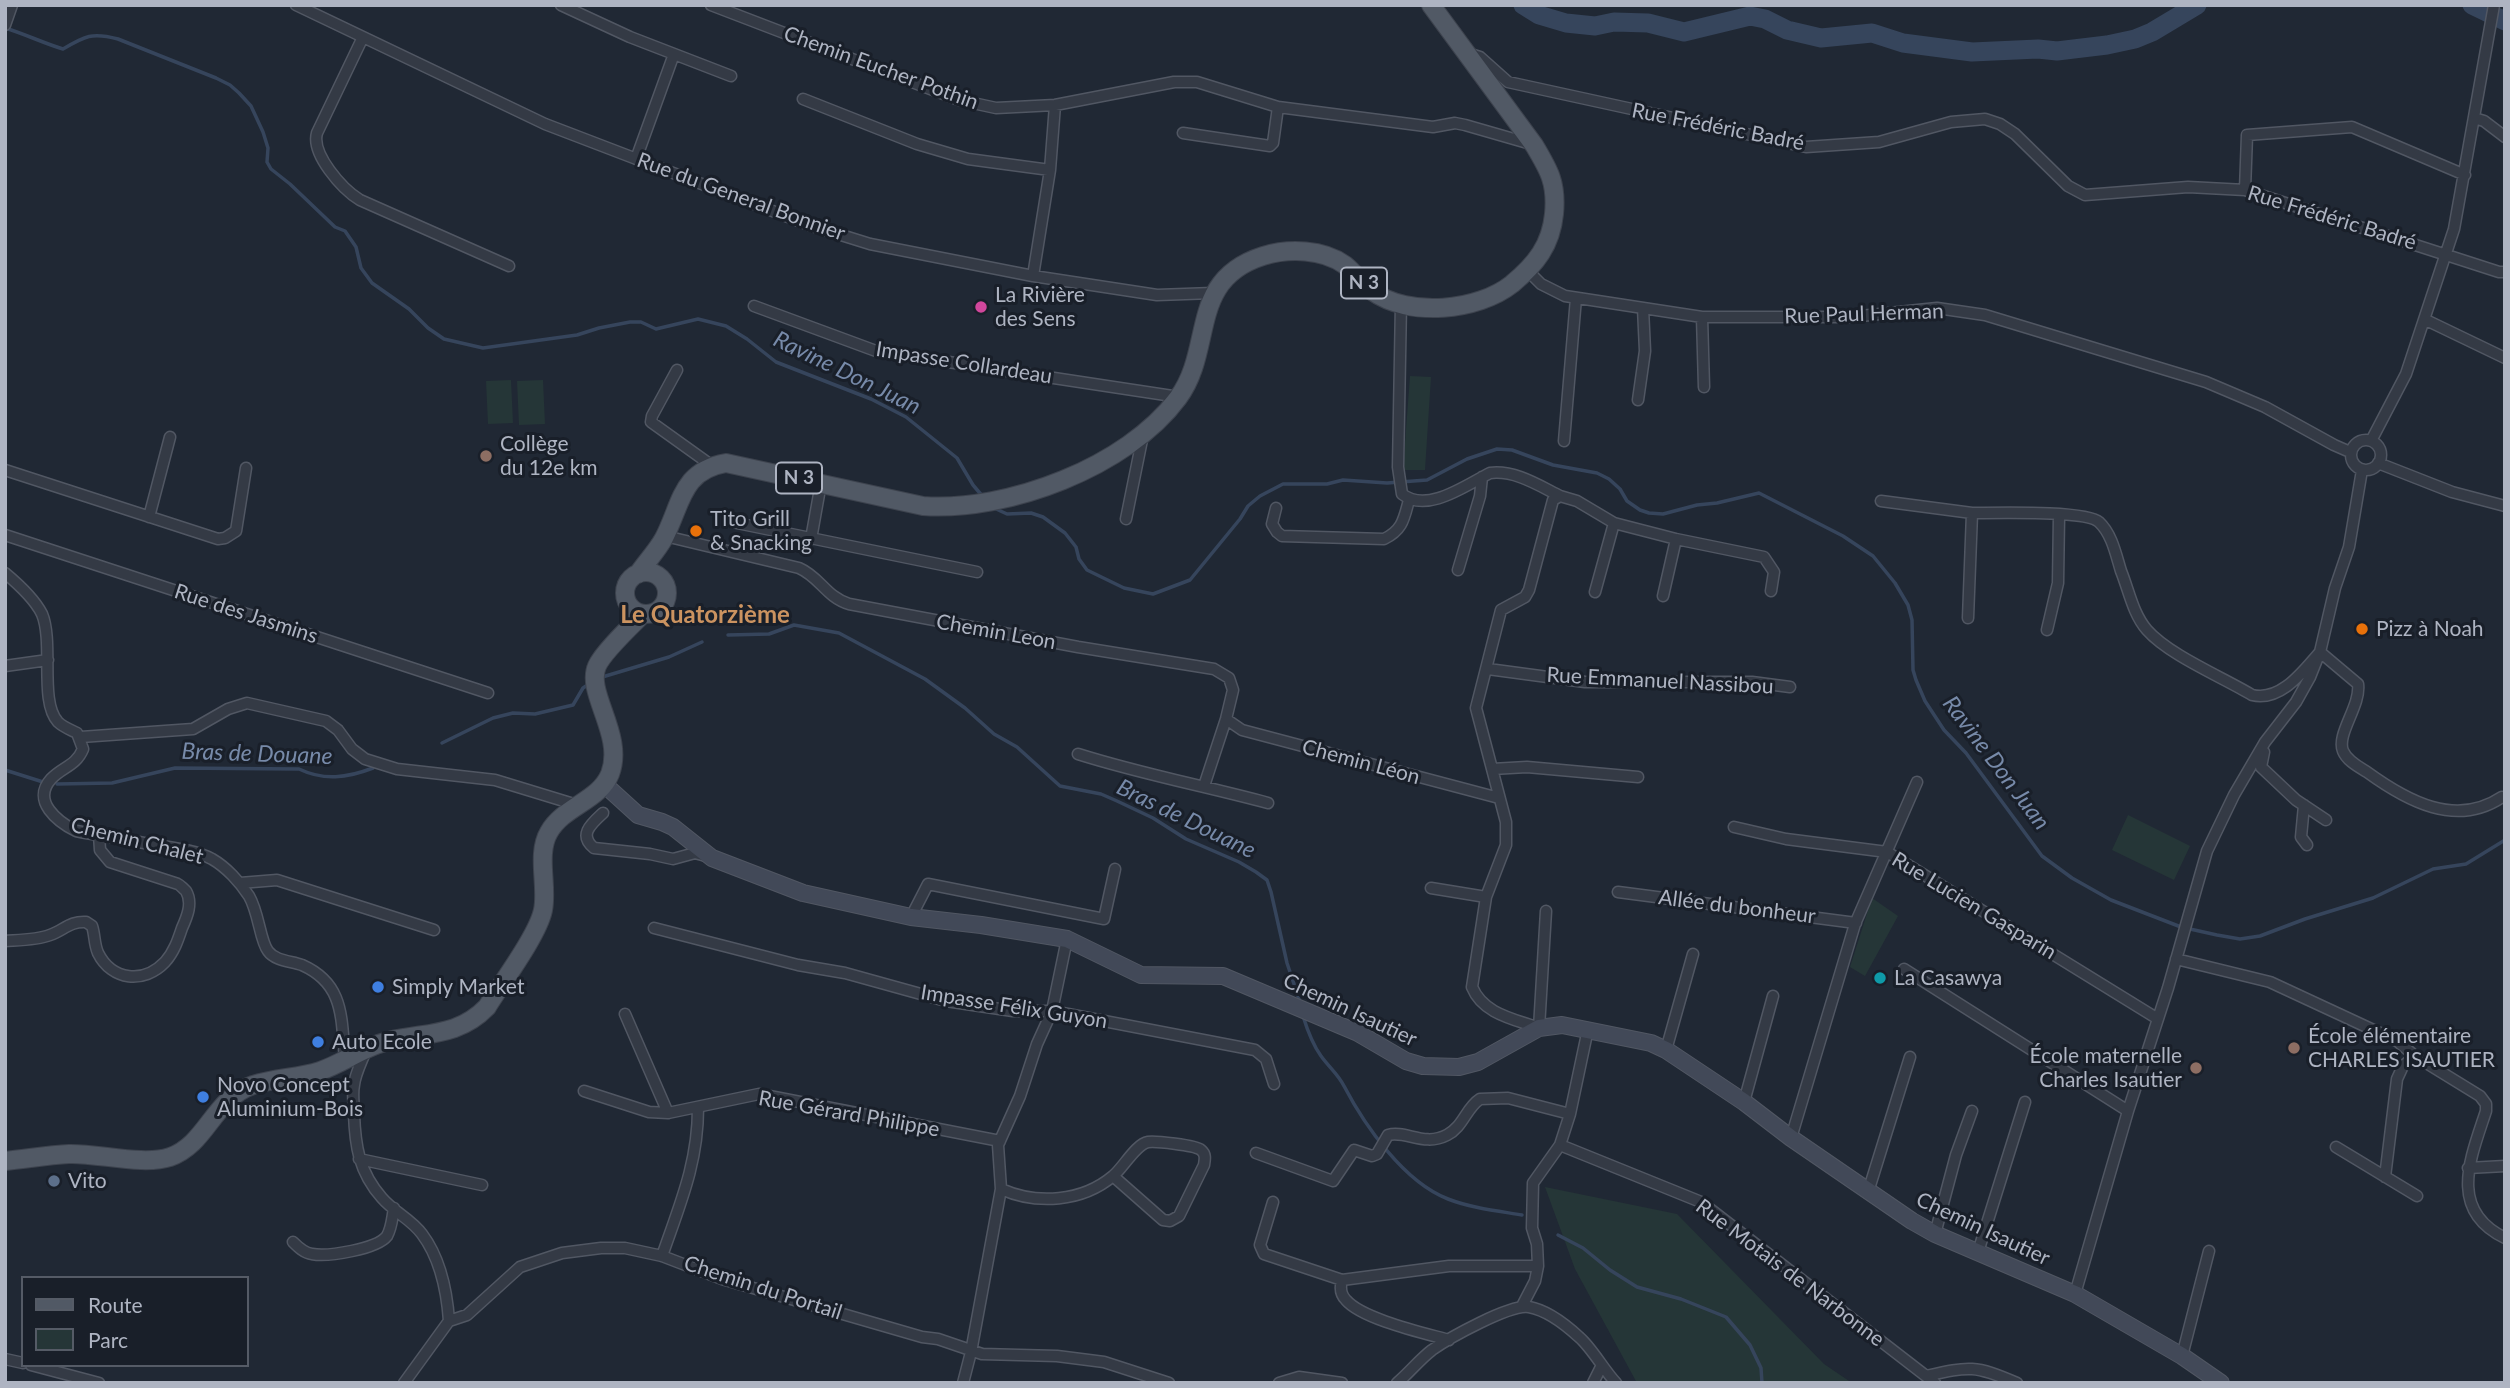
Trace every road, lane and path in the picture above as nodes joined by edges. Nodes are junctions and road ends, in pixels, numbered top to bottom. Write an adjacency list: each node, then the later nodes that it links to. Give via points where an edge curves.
1 (12, 5): 7 (street)
2 (296, 5): 8 (street, Rue du General Bonnier)
3 (561, 5): 10 (street)
4 (711, 5): 13 (street, Chemin Eucher Pothin, via 959,100 996,108)
5 (1431, 5): 9 (main road, N 3)
6 (2494, 5): 15 (street)
7 (6, 23)
8 (363, 37): 19 (street, Rue du General Bonnier, via 545,124); 24 (street, via 317,133 318,153 360,200)
9 (1467, 53): 18 (main road, N 3); 22 (street, Rue Frédéric Badré, via 1480,57 1508,82 1807,147 1879,142 1951,122 1984,119 2015,134 2068,186 2085,195 2188,187)
10 (674, 54): 11 (street); 19 (street)
11 (731, 76)
12 (803, 99): 20 (street, via 968,159)
13 (1055, 105): 14 (street, Chemin Eucher Pothin, via 1174,82 1196,82); 20 (street)
14 (1278, 107): 16 (street, via 1270,146); 18 (street, Chemin Eucher Pothin, via 1433,127 1455,123)
15 (2474, 118): 17 (street); 21 (street)
16 (1183, 133)
17 (2505, 137)
18 (1534, 145): 25 (main road, N 3, via 1548,167 1556,194 1552,232 1542,255)
19 (636, 159): 27 (street, Rue du General Bonnier, via 870,244)
20 (1050, 170): 27 (street)
21 (2465, 175): 22 (street, via 2352,127 2247,135); 23 (street)
22 (2245, 190): 23 (street, Rue Frédéric Badré)
23 (2446, 254): 26 (street, Rue Frédéric Badré); 34 (street)
24 (509, 266)
25 (1528, 271): 29 (street, Rue Paul Herman, via 1541,284); 30 (main road, N 3, via 1479,302 1453,308)
26 (2505, 272)
27 (1033, 276): 28 (street, Rue du General Bonnier, via 1157,295)
28 (1213, 293): 30 (main road, N 3, via 1224,278 1251,261 1284,252 1306,252 1345,265 1373,291); 38 (main road, N 3)
29 (1576, 298): 32 (street, Rue Paul Herman); 42 (street)
30 (1401, 303): 53 (street, via 1398,467 1402,494)
31 (754, 306): 38 (street, Impasse Collardeau, via 876,351)
32 (1643, 308): 33 (street, Rue Paul Herman); 39 (street, via 1645,351)
33 (1702, 317): 37 (street); 44 (street, Rue Paul Herman, via 1851,317 1937,308 1985,315 2206,382)
34 (2426, 320): 35 (street); 43 (street, via 2406,374)
35 (2505, 358)
36 (677, 370): 46 (street, via 651,422)
37 (1704, 387)
38 (1179, 397): 40 (main road, N 3)
39 (1638, 400)
40 (1143, 435): 51 (main road, N 3, via 1071,476 978,505 923,506); 60 (street)
41 (170, 436): 59 (street)
42 (1564, 441)
43 (2371, 441): 44 (street, via 2358,441); 45 (street, via 2380,450)
44 (2350, 452): 49 (street, via 2353,463)
45 (2378, 463): 49 (street); 55 (street, via 2452,492)
46 (710, 466): 51 (main road, N 3, via 726,463); 64 (main road, via 688,483)
47 (246, 468): 59 (street, via 236,531 225,538)
48 (5, 470): 59 (street)
49 (2362, 470): 78 (street, via 2349,547)
50 (1482, 477): 52 (street, via 1512,474); 53 (street, via 1432,500); 67 (street)
51 (821, 483): 65 (street)
52 (1560, 496): 62 (street); 81 (street, via 1552,504 1529,590 1501,610)
53 (1409, 500): 56 (street, via 1402,527 1384,539 1282,536 1272,524)
54 (1881, 501): 57 (street)
55 (2505, 506)
56 (1276, 508)
57 (1972, 513): 58 (street); 76 (street)
58 (2059, 516): 77 (street, via 2058,583); 78 (street, via 2098,521 2148,631 2175,652 2252,695 2263,698 2286,687)
59 (149, 517)
60 (1126, 519)
61 (732, 522): 65 (street)
62 (1614, 523): 66 (street); 73 (street)
63 (5, 535): 83 (street, Rue des Jasmins)
64 (664, 538): 70 (main road); 71 (main road); 84 (street, Chemin Leon, via 799,568 835,600 849,604 1214,669 1229,678 1233,690)
65 (811, 539): 68 (street)
66 (1676, 539): 72 (street, via 1764,557 1774,572); 74 (street)
67 (1458, 570)
68 (977, 572)
69 (5, 573): 79 (street, via 43,616)
70 (638, 573): 71 (main road, via 651,572); 75 (main road, via 626,587 626,600)
71 (662, 579): 75 (main road, via 666,601 657,611)
72 (1771, 591)
73 (1595, 592)
74 (1663, 596)
75 (637, 611): 91 (main road, via 597,665 595,678 614,752)
76 (1968, 618)
77 (2047, 630)
78 (2320, 652): 86 (street, via 2296,702); 94 (street, via 2358,684 2360,696 2342,739 2348,759 2390,788 2440,810 2469,812)
79 (48, 660): 80 (street); 85 (street, via 51,710 59,723)
80 (5, 666)
81 (1488, 668): 82 (street, Rue Emmanuel Nassibou, via 1585,682 1752,682); 88 (street, via 1476,708)
82 (1790, 687)
83 (488, 693)
84 (1226, 719): 92 (street, Chemin Leon); 93 (street, Chemin Léon, via 1242,730)
85 (80, 737): 96 (street, via 193,729 247,703 326,721 365,759 397,769 495,780); 101 (street, Chemin Chalet, via 83,748 79,757 51,779 45,803 62,823)
86 (2265, 742): 97 (street, via 2261,767); 118 (street, via 2207,851)
87 (1078, 754): 92 (street)
88 (1492, 769): 89 (street, via 1527,767); 93 (street)
89 (1638, 778)
90 (1917, 782): 103 (street)
91 (605, 785): 96 (main road); 104 (main road, Chemin Isautier, via 638,815 673,827)
92 (1204, 786): 95 (street)
93 (1499, 798): 109 (street, via 1506,845)
94 (2505, 798)
95 (1268, 803)
96 (577, 805): 126 (main road, via 555,824 545,841 543,914 487,1007 457,1028 387,1041)
97 (2304, 805): 99 (street); 102 (street, via 2301,837)
98 (603, 813): 104 (street, Chemin Isautier, via 586,833 594,848 673,859 695,853)
99 (2326, 820)
100 (1734, 827): 103 (street, Rue Lucien Gasparin)
101 (99, 835): 106 (street, Chemin Chalet, via 189,850 212,859); 116 (street, via 100,850 110,862 178,884 186,891 189,913 164,962 141,977 115,973 98,953 92,926 86,922 75,922 46,936)
102 (2307, 845)
103 (1887, 852): 112 (street); 123 (street, Rue Lucien Gasparin)
104 (712, 858): 111 (main road, Chemin Isautier, via 803,894)
105 (1115, 869): 111 (street, via 1104,919 928,884)
106 (240, 883): 114 (street, via 277,880); 130 (street, Chemin Chalet, via 256,910 267,950 322,977 335,993)
107 (1431, 888): 109 (street)
108 (1618, 892): 112 (street, Allée du bonheur)
109 (1486, 897): 124 (street, via 1472,987 1477,1000)
110 (1546, 911): 124 (street)
111 (911, 917): 115 (main road, Chemin Isautier)
112 (1856, 923): 140 (street)
113 (654, 928): 121 (street, Impasse Félix Guyon, via 946,1001 1013,1011)
114 (434, 930)
115 (1068, 939): 121 (street); 124 (main road, Chemin Isautier, via 1141,975 1223,976 1423,1066 1459,1067 1478,1062)
116 (5, 941)
117 (1693, 954): 127 (street)
118 (2176, 959): 123 (street); 128 (street, via 2270,982 2397,1041)
119 (1904, 969): 137 (street)
120 (1773, 996): 133 (street)
121 (1052, 1011): 131 (street, Impasse Félix Guyon, via 1255,1050 1266,1059); 141 (street)
122 (625, 1014): 138 (street)
123 (2158, 1019): 137 (street)
124 (1539, 1028): 125 (main road, Chemin Isautier, via 1562,1025)
125 (1588, 1030): 127 (main road, Chemin Isautier); 139 (street)
126 (366, 1050): 130 (main road); 145 (street, via 354,1084)
127 (1665, 1050): 133 (main road, Chemin Isautier)
128 (2416, 1056): 148 (street, via 2483,1099 2486,1111); 150 (street, via 2403,1066 2397,1079)
129 (1910, 1057): 153 (street)
130 (345, 1059): 146 (main road, via 307,1075 250,1086 220,1106 196,1139 170,1157 70,1154)
131 (1274, 1084)
132 (584, 1091): 138 (street, Rue Gérard Philippe, via 649,1112)
133 (1744, 1102): 140 (main road, Chemin Isautier)
134 (2025, 1102): 161 (street)
135 (698, 1108): 138 (street, Rue Gérard Philippe); 141 (street, Rue Gérard Philippe, via 759,1094); 162 (street, via 692,1168)
136 (1972, 1111): 157 (street)
137 (2128, 1111): 165 (street)
138 (668, 1113)
139 (1570, 1114): 142 (street); 144 (street, via 1508,1098 1485,1098 1476,1101 1457,1129 1446,1136 1422,1140 1393,1134 1373,1156 1354,1150 1333,1181)
140 (1791, 1138): 153 (main road, Chemin Isautier)
141 (1000, 1141): 152 (street)
142 (1560, 1145): 163 (street, via 1533,1183 1532,1228); 173 (street, Rue Motais de Narbonne, via 1701,1202)
143 (2336, 1147): 150 (street)
144 (1256, 1153)
145 (359, 1159): 151 (street); 156 (street, via 380,1195)
146 (5, 1161)
147 (2505, 1166): 148 (street)
148 (2468, 1168): 158 (street, via 2467,1192 2472,1205 2488,1227)
149 (1113, 1177): 149 (street, via 1148,1142 1194,1147 1205,1157 1177,1219 1170,1221); 152 (street, via 1073,1196 1048,1200)
150 (2385, 1177): 154 (street)
151 (482, 1185)
152 (1001, 1189): 169 (street)
153 (1868, 1192): 157 (main road, Chemin Isautier)
154 (2417, 1196)
155 (1273, 1202): 164 (street, via 1260,1245 1264,1254)
156 (394, 1208): 159 (street, via 386,1237 379,1243 321,1255 308,1254); 167 (street, via 423,1235 433,1253 443,1280)
157 (1935, 1234): 161 (main road, Chemin Isautier)
158 (2505, 1238)
159 (293, 1242)
160 (2209, 1251): 170 (street)
161 (1978, 1252): 165 (main road, Chemin Isautier)
162 (662, 1256): 167 (street, Chemin du Portail, via 614,1247 562,1253 520,1267 467,1315); 169 (street, Chemin du Portail, via 722,1279)
163 (1538, 1266): 164 (street, via 1449,1266); 166 (street)
164 (1342, 1280): 168 (street, via 1341,1292 1352,1306)
165 (2075, 1294): 170 (main road, Chemin Isautier)
166 (1522, 1306): 168 (street); 172 (street, via 1537,1309 1581,1338)
167 (449, 1321): 175 (street, Chemin du Portail)
168 (1449, 1340): 180 (street)
169 (971, 1352): 176 (street); 177 (street, Chemin du Portail, via 1104,1362)
170 (2182, 1356): 184 (main road, Chemin Isautier)
171 (39, 1367): 174 (street)
172 (1601, 1367): 181 (street); 182 (street)
173 (1931, 1379): 183 (street, via 1972,1368)
174 (99, 1383)
175 (404, 1383)
176 (963, 1383)
177 (1169, 1383)
178 (1279, 1383): 179 (street, via 1299,1377)
179 (1342, 1383)
180 (1397, 1383)
181 (1593, 1383)
182 (1616, 1383)
183 (2017, 1383)
184 (2221, 1383)

